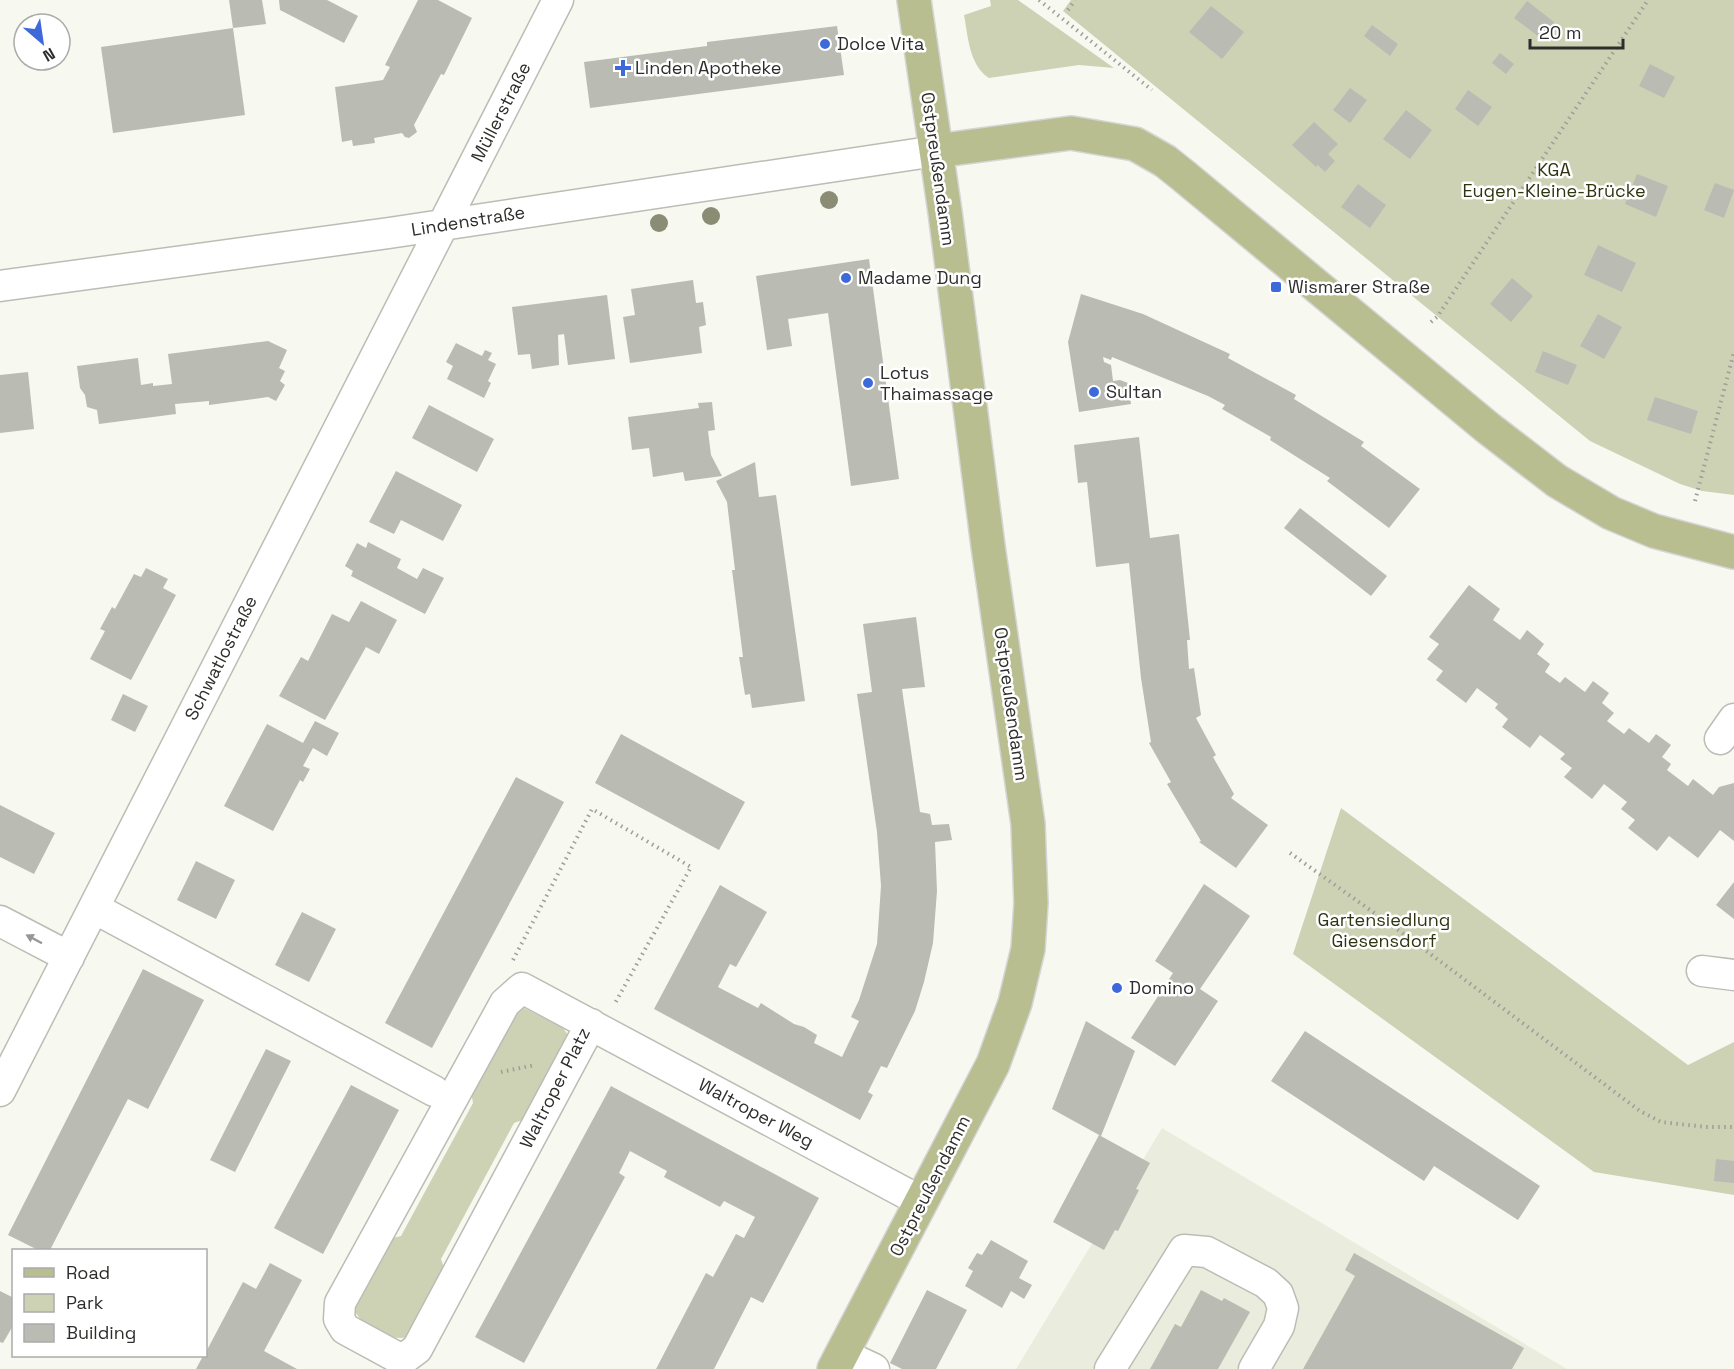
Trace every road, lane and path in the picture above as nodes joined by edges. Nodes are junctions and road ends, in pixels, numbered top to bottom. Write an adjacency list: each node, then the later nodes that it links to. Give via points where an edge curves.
1 (558, 0): 9 (street, Müllerstraße)
2 (914, 0): 8 (main road, Ostpreußendamm)
3 (1039, 0): 7 (path)
4 (1075, 0): 6 (path)
5 (1648, 0): 11 (path)
6 (1068, 10)
7 (1152, 90)
8 (936, 152): 9 (street, Lindenstraße); 14 (main road, via 1071,133 1135,144 1185,177 1557,481 1611,513 1654,531); 28 (main road, Ostpreußendamm, via 1028,824 1031,903 1028,949 1004,1036)
9 (443, 225): 10 (street, Lindenstraße); 16 (street, Schwatlostraße)
10 (0, 286)
11 (1431, 322)
12 (1734, 352): 13 (path)
13 (1695, 501)
14 (1734, 552)
15 (1290, 853): 27 (path, via 1640,1111 1661,1122)
16 (94, 908): 18 (street, Schwatlostraße); 26 (street)
17 (0, 921): 18 (street, one-way to 17)
18 (69, 957): 25 (street, Schwatlostraße)
19 (508, 970): 22 (path, via 592,809 691,867)
20 (1702, 971): 21 (street)
21 (1734, 975)
22 (602, 1015): 23 (street, Waltroper Platz); 24 (street, Waltroper Platz, via 522,988 505,1003); 28 (street, Waltroper Weg)
23 (570, 1063): 24 (path, via 561,1059 473,1078); 24 (street, Waltroper Platz, via 417,1349 402,1360 345,1329 339,1319 339,1303)
24 (465, 1075)
25 (0, 1091)
26 (434, 1091)
27 (1734, 1127)
28 (922, 1202): 29 (main road, Ostpreußendamm)
29 (838, 1361): 30 (street)
30 (874, 1369)
31 (1110, 1369): 32 (street, via 1184,1250 1207,1252 1266,1283 1278,1294 1283,1308 1280,1326)
32 (1254, 1369)

